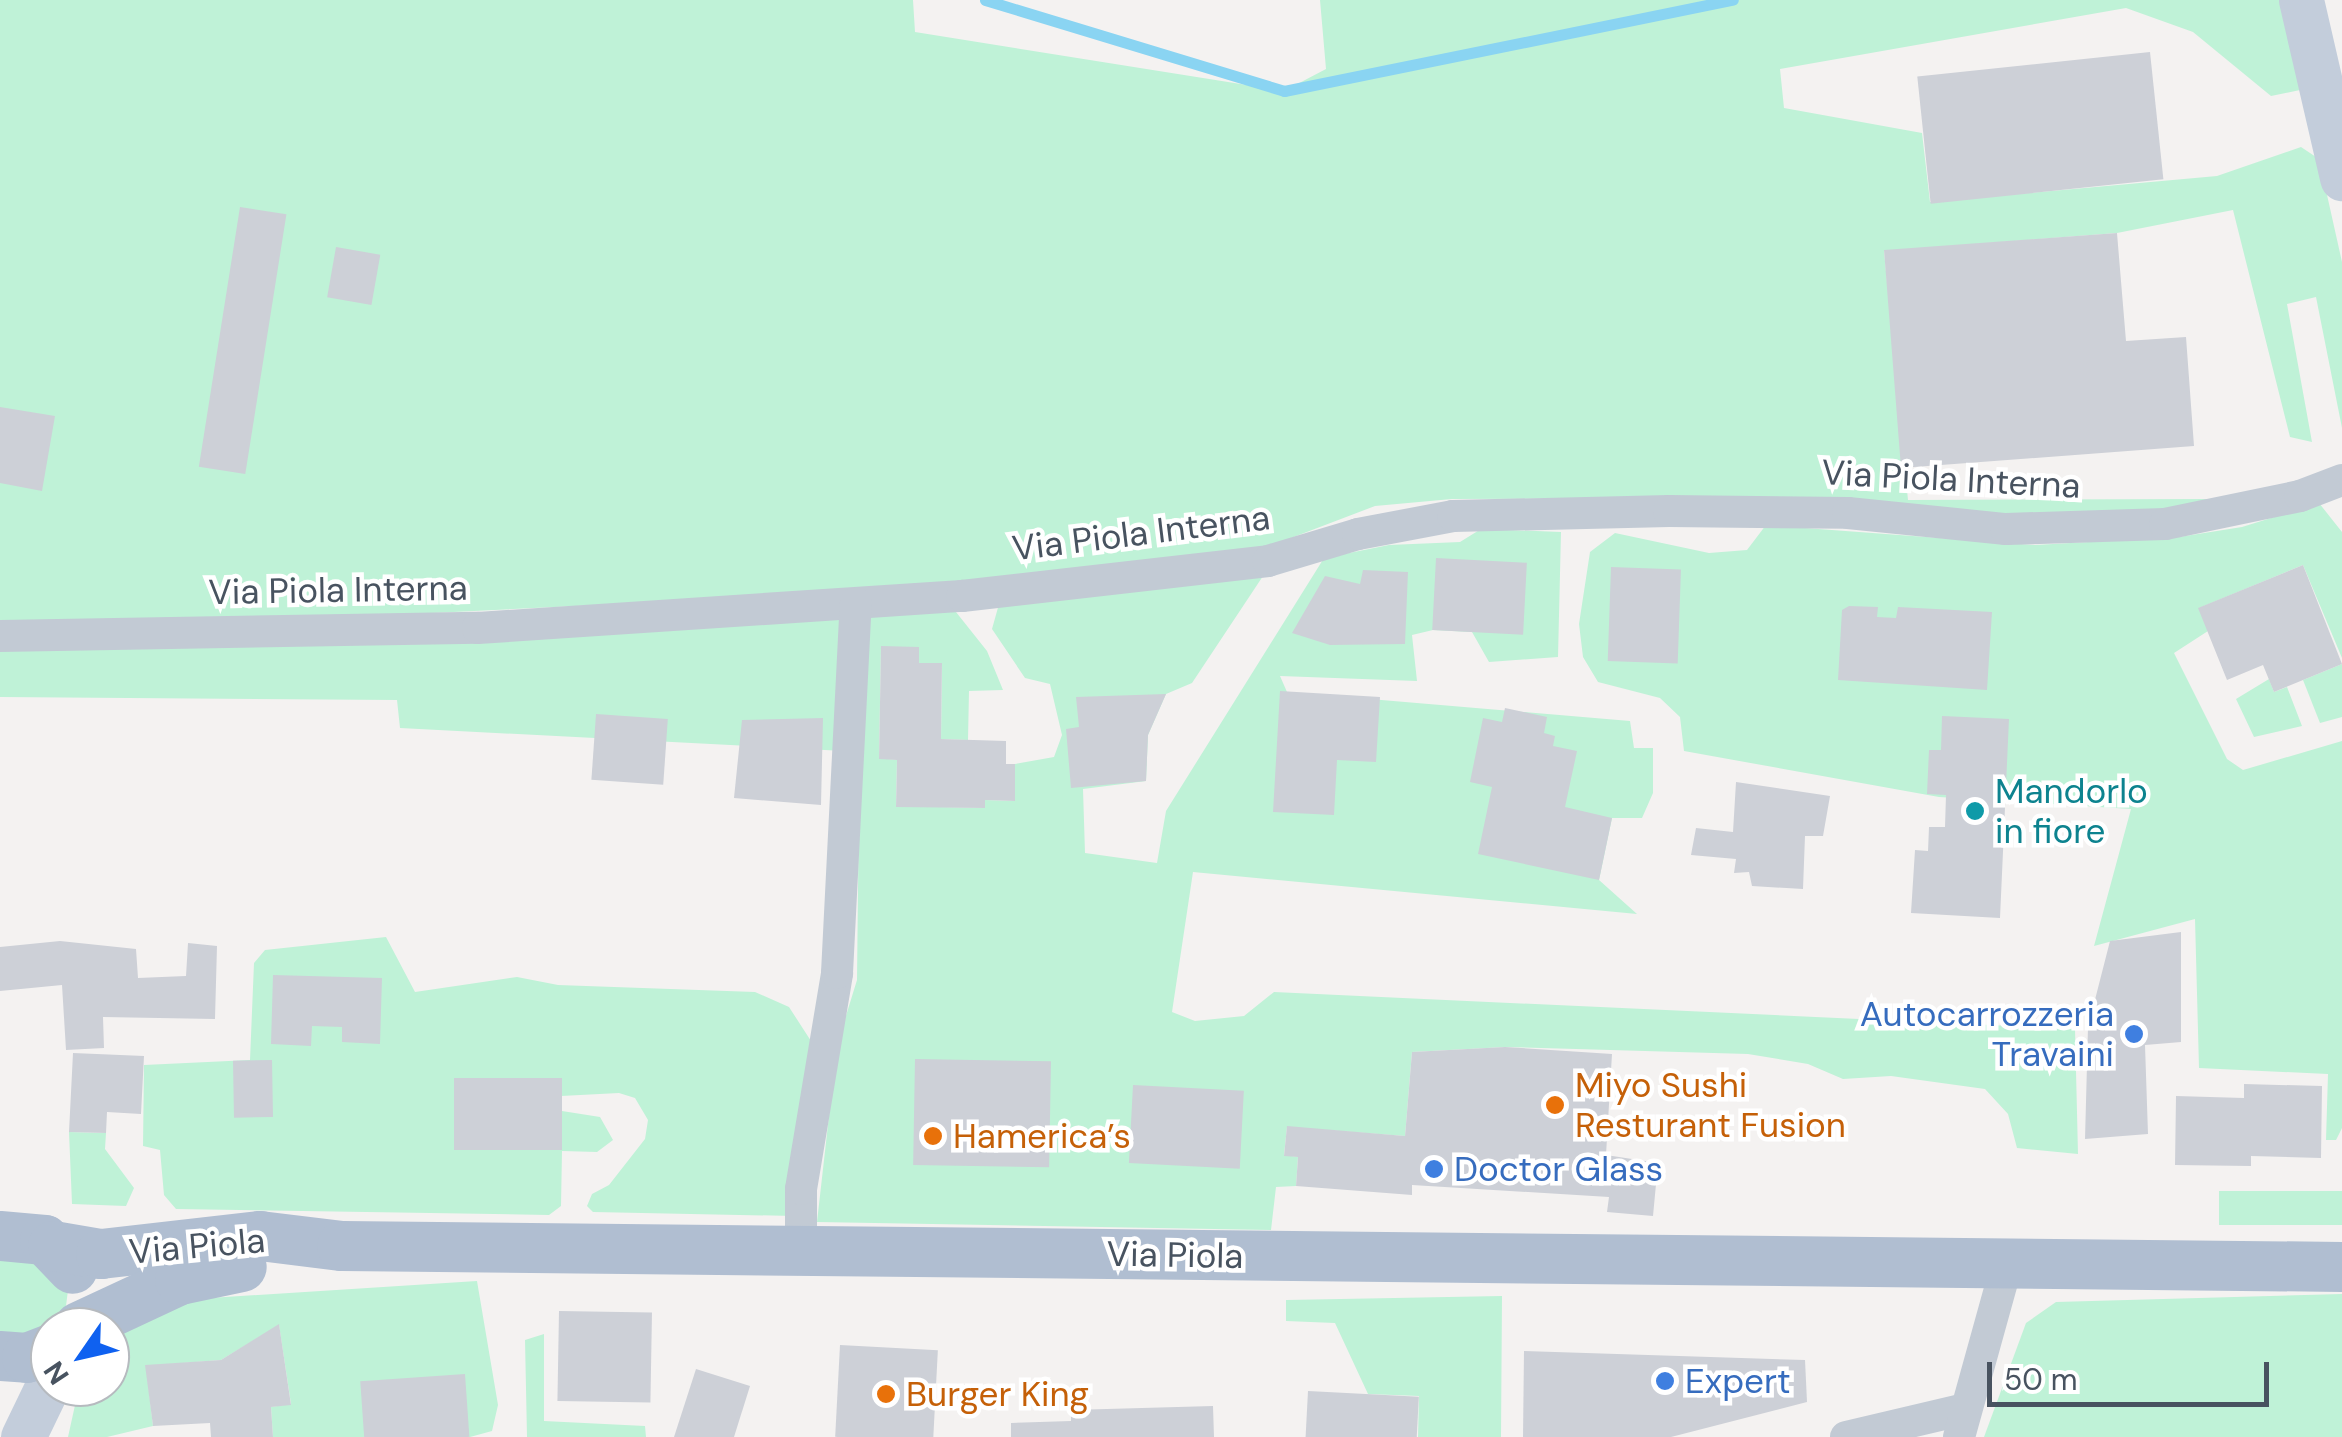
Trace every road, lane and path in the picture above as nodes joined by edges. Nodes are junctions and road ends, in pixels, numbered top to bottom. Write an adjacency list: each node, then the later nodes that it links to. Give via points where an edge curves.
1 (2301, 0): 2 (street)
2 (2342, 178)
3 (2342, 480): 4 (street, Via Piola Interna, via 2300,496 2165,524 2006,529 1848,513 1669,510 1454,516 1358,534 1268,561)
4 (856, 603): 5 (street, Via Piola Interna, via 478,628); 8 (street, via 837,973 801,1189)
5 (0, 636)
6 (15, 1238): 7 (main road, Via Piola, via 101,1254 260,1236); 11 (main road, via 78,1286)
7 (342, 1246): 8 (main road, Via Piola); 12 (main road, Via Piola, via 180,1280)
8 (801, 1251): 9 (main road, Via Piola)
9 (2008, 1264): 10 (main road, Via Piola); 16 (street)
10 (2342, 1267)
11 (74, 1307)
12 (122, 1307)
13 (0, 1356): 14 (main road)
14 (30, 1357)
15 (37, 1407): 17 (street)
16 (1962, 1423): 18 (street)
17 (22, 1437)
18 (1846, 1437)

